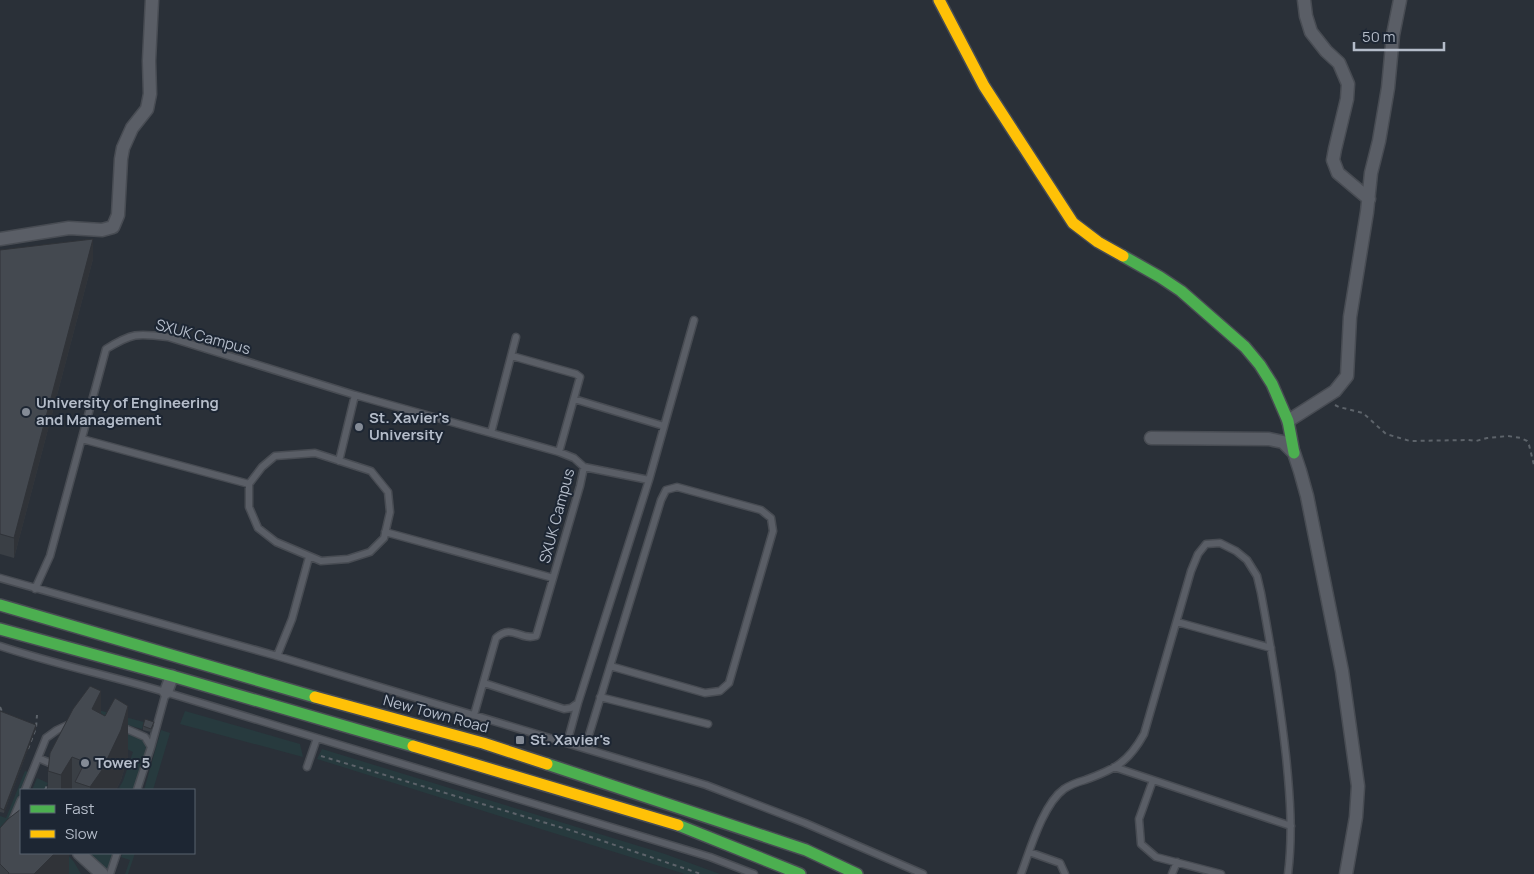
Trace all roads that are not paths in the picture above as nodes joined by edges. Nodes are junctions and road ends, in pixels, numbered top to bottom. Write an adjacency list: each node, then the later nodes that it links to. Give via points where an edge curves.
1 (152, 0): 6 (street, via 150,94 147,109 126,141 121,159 118,215 113,227 102,230 69,228)
2 (939, 0): 12 (main road, via 984,86 1073,223 1098,242 1181,291 1245,347 1272,384)
3 (1304, 0): 5 (street, via 1311,32 1338,64 1348,84 1333,160 1338,173)
4 (1400, 0): 5 (street)
5 (1369, 198): 12 (street, via 1350,317 1347,376 1340,386)
6 (0, 239)
7 (694, 320): 13 (lane)
8 (516, 337): 9 (lane)
9 (512, 356): 11 (lane, via 578,375); 14 (lane)
10 (355, 396): 14 (lane, SXUK Campus); 16 (lane, SXUK Campus, via 168,337 144,334 125,337 106,349); 19 (lane)
11 (574, 399): 13 (lane); 17 (lane)
12 (1288, 421): 18 (main road)
13 (664, 426): 21 (lane)
14 (491, 433): 17 (lane, SXUK Campus)
15 (1151, 438): 18 (street, via 1269,439 1283,442)
16 (82, 439): 22 (lane); 27 (lane, SXUK Campus, via 50,556)
17 (559, 452): 20 (lane, SXUK Campus, via 574,458)
18 (1294, 453): 75 (street, via 1307,496 1342,671 1355,760 1358,786 1356,817)
19 (339, 460): 22 (lane, via 316,453 275,456); 23 (lane, via 371,472 388,492 390,512)
20 (584, 467): 21 (lane); 26 (lane, SXUK Campus)
21 (649, 480): 39 (lane)
22 (249, 484): 24 (lane, via 249,507 258,528 276,542)
23 (385, 532): 24 (lane, via 384,538 370,552 348,559 321,560); 26 (lane, SXUK Campus)
24 (309, 556): 33 (lane, via 292,619)
25 (0, 578): 27 (lane)
26 (553, 578): 36 (lane, via 536,636 502,632 496,638)
27 (35, 589): 33 (lane)
28 (0, 605): 68 (main road, New Town Road, via 483,742 790,844)
29 (1177, 622): 32 (lane); 32 (lane, via 1198,554 1206,544 1220,543 1247,560 1257,576); 52 (lane, via 1144,734 1128,759)
30 (0, 629): 35 (main road)
31 (0, 646): 37 (lane)
32 (1271, 648): 59 (lane, via 1282,716)
33 (277, 656): 40 (lane)
34 (610, 666): 34 (lane, via 666,490 677,487 761,510 771,518 773,530 729,683 720,691 705,693); 38 (lane)
35 (172, 676): 37 (street); 67 (main road, via 688,828)
36 (484, 684): 39 (lane, via 564,709); 40 (lane)
37 (166, 692): 44 (lane); 46 (lane)
38 (600, 697): 43 (lane); 47 (lane)
39 (578, 703): 45 (lane)
40 (474, 715): 45 (lane)
41 (80, 720): 48 (lane, via 46,738)
42 (114, 724): 46 (lane, via 145,737)
43 (708, 724)
44 (317, 738): 51 (lane); 66 (lane, via 710,857)
45 (567, 743): 47 (lane)
46 (151, 747): 56 (lane)
47 (585, 748): 69 (lane, via 706,785)
48 (38, 758): 50 (lane); 55 (lane)
49 (58, 762): 50 (lane)
50 (50, 763): 53 (lane)
51 (307, 767)
52 (1114, 767): 54 (lane); 60 (lane, via 1064,788 1046,811)
53 (54, 772)
54 (1153, 780): 59 (lane); 63 (lane, via 1139,819 1141,844 1156,857)
55 (25, 789)
56 (137, 789)
57 (20, 803): 58 (lane)
58 (11, 826)
59 (1291, 826): 74 (lane)
60 (1029, 852): 70 (lane); 71 (lane, via 1060,864)
61 (80, 854): 64 (street)
62 (117, 854): 65 (lane)
63 (1177, 862): 72 (lane); 73 (lane)
64 (102, 874)
65 (110, 874)
66 (754, 874)
67 (800, 874)
68 (857, 874)
69 (923, 874)
70 (1021, 874)
71 (1065, 874)
72 (1172, 874)
73 (1221, 874)
74 (1288, 874)
75 (1346, 874)

